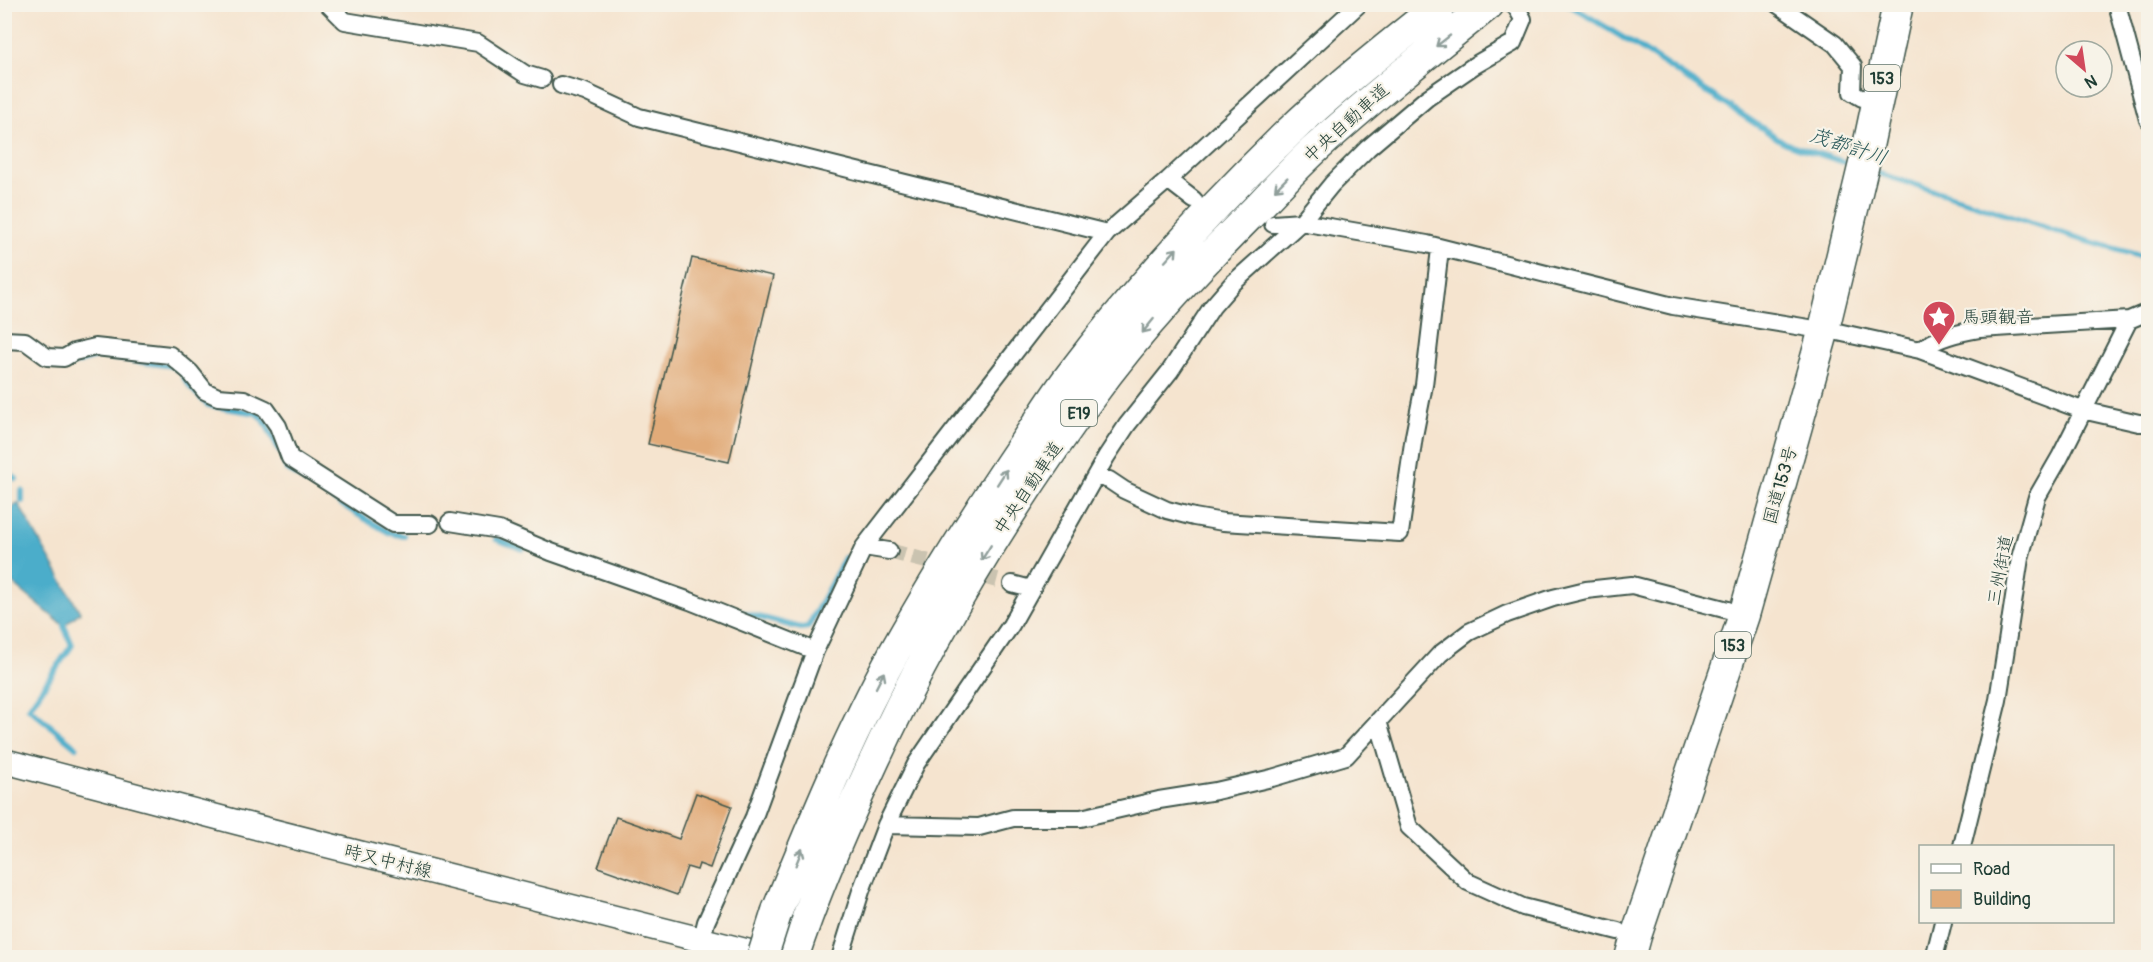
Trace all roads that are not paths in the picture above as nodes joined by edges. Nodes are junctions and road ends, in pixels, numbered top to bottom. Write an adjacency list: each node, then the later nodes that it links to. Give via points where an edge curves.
1 (328, 4): 9 (street, via 345,21 478,43 525,74)
2 (1359, 4): 13 (street)
3 (1441, 4): 42 (highway, 中央自動車道 / E19, one-way to 3, bridge, via 777,911 855,730 895,652 946,563 1070,377 1160,268 1290,132)
4 (1488, 4): 44 (highway, 中央自動車道 / E19, one-way to 44, via 1311,153 1175,295 1092,394 1025,489 921,665 842,829)
5 (1512, 4): 15 (street, via 1523,19 1513,43 1475,64 1401,119 1332,183)
6 (1777, 4): 11 (street, via 1835,44 1853,66 1852,92)
7 (1898, 4): 21 (highway, 国道153号 / 153)
8 (2117, 4): 12 (street)
9 (542, 79)
10 (561, 85): 17 (street, via 639,117)
11 (1862, 98)
12 (2148, 120)
13 (1168, 180): 14 (street); 17 (street)
14 (1194, 200)
15 (1301, 222): 16 (street); 18 (street); 26 (street, via 1212,307 1170,371 1127,425)
16 (1273, 224)
17 (1107, 233): 29 (street)
18 (1440, 249): 21 (street, via 1672,306); 26 (street, via 1424,385 1400,533 1194,517 1167,510)
19 (2148, 312): 20 (street)
20 (2129, 320): 23 (street, via 1980,329 1932,341); 24 (street, 三州街道)
21 (1824, 329): 23 (street); 40 (highway, 国道153号 / 153, via 1744,615 1636,936)
22 (4, 340): 28 (street, via 25,341 47,357 64,358 95,347 170,355 205,391 218,397 244,399 266,409 278,426 290,458 393,524)
23 (1920, 350): 24 (street)
24 (2082, 410): 25 (street); 38 (street, 三州街道, via 2037,497 2020,558 1998,700)
25 (2148, 423)
26 (1096, 476): 32 (street)
27 (450, 522): 34 (street, via 499,530)
28 (430, 524)
29 (864, 547): 30 (street); 34 (street)
30 (889, 552)
31 (1012, 584): 32 (street)
32 (1031, 589): 37 (street, via 1011,625 916,764)
33 (1728, 610): 35 (street, via 1632,585 1553,598 1469,632 1440,654)
34 (815, 651): 41 (street, via 754,817 710,913)
35 (1378, 721): 37 (street, via 1346,756 1216,791 1081,818 1013,818 979,827); 40 (street, via 1409,827 1468,882)
36 (4, 761): 41 (main road, 時又中村線)
37 (886, 825): 45 (street)
38 (1962, 845)
39 (1942, 923): 46 (street)
40 (1624, 944)
41 (699, 948): 43 (main road, 時又中村線)
42 (762, 957)
43 (773, 957)
44 (793, 957)
45 (840, 957)
46 (1934, 957)

